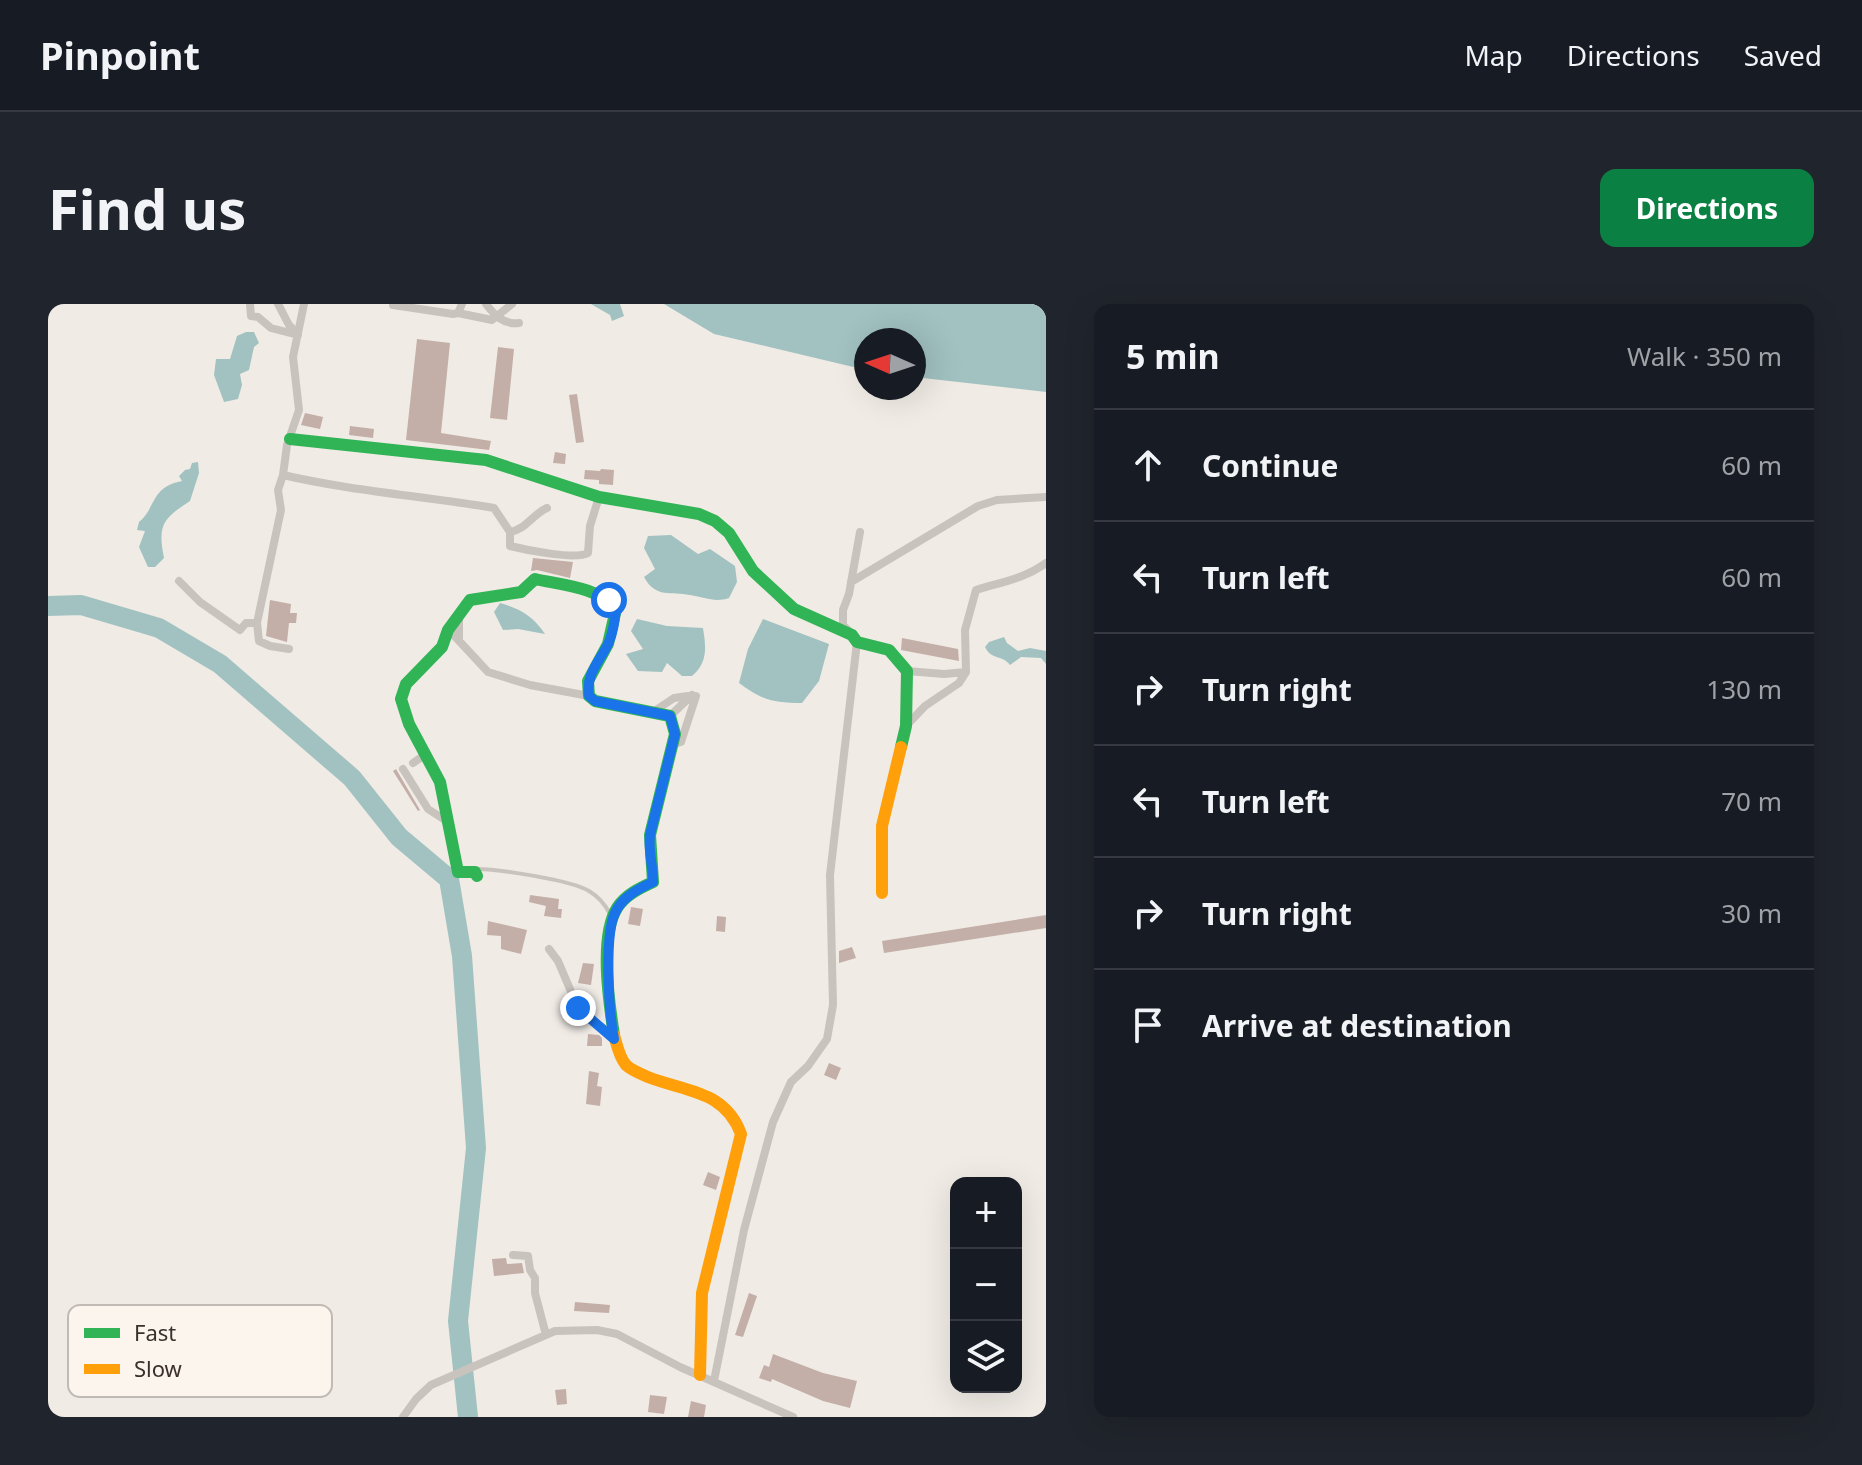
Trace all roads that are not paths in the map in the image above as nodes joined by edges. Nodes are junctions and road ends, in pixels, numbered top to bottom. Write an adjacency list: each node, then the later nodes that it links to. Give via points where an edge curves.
1 (250, 304): 12 (street, via 251,316)
2 (278, 304): 12 (street)
3 (387, 304): 4 (street)
4 (396, 304): 9 (street)
5 (486, 304): 10 (street)
6 (501, 304): 10 (street)
7 (512, 304): 10 (street)
8 (305, 305): 12 (street)
9 (460, 308): 10 (street, via 492,320)
10 (496, 314): 11 (street, via 500,320)
11 (519, 323)
12 (298, 335): 13 (street, via 293,357 299,410)
13 (290, 439): 14 (street); 15 (street, via 486,460)
14 (283, 475): 18 (street, via 494,508); 24 (street, via 278,490 281,510)
15 (599, 497): 18 (street, via 584,556 510,546); 26 (street, via 715,521 760,579 794,609)
16 (1046, 497): 22 (street, via 978,506)
17 (547, 508): 18 (street)
18 (510, 532)
19 (860, 532): 22 (street)
20 (1046, 563): 30 (street, via 1016,580 976,590 965,630)
21 (179, 581): 24 (street, via 240,630 246,623)
22 (851, 582): 26 (street, via 843,625)
23 (459, 615): 25 (street); 27 (street); 31 (street, via 470,600 521,592 535,579 609,600 616,609 614,624 588,681)
24 (257, 623): 28 (street, via 259,641)
25 (448, 629): 27 (street); 37 (street, via 444,645 400,697)
26 (854, 639): 29 (street, via 889,650); 49 (street, via 830,875 830,1025 820,1052 791,1082 773,1122 744,1230)
27 (459, 640): 31 (street, via 488,672)
28 (289, 649)
29 (907, 671): 30 (street); 35 (street)
30 (966, 672): 35 (street)
31 (589, 696): 33 (street)
32 (688, 696): 33 (street, via 674,698); 34 (street); 36 (street, via 696,696 681,742)
33 (653, 712): 34 (street)
34 (670, 716): 36 (street)
35 (906, 726): 42 (street, via 882,826)
36 (674, 744): 43 (street, via 650,835 653,882 635,890)
37 (426, 754): 38 (street); 40 (street)
38 (413, 763)
39 (403, 769): 40 (street, via 428,809)
40 (449, 823): 41 (street, via 458,872)
41 (476, 874): 43 (lane, via 478,868 587,890 605,903)
42 (882, 893)
43 (612, 920): 45 (street, via 608,968)
44 (549, 949): 45 (street, via 578,1008)
45 (614, 1039): 48 (street, via 621,1060 632,1069 730,1108 739,1119 741,1134 702,1293)
46 (513, 1255): 47 (street, via 528,1256)
47 (546, 1335): 48 (street, via 568,1329 610,1332); 50 (street, via 431,1385)
48 (700, 1375): 49 (street)
49 (714, 1381): 51 (street)
50 (403, 1417)
51 (793, 1417)

